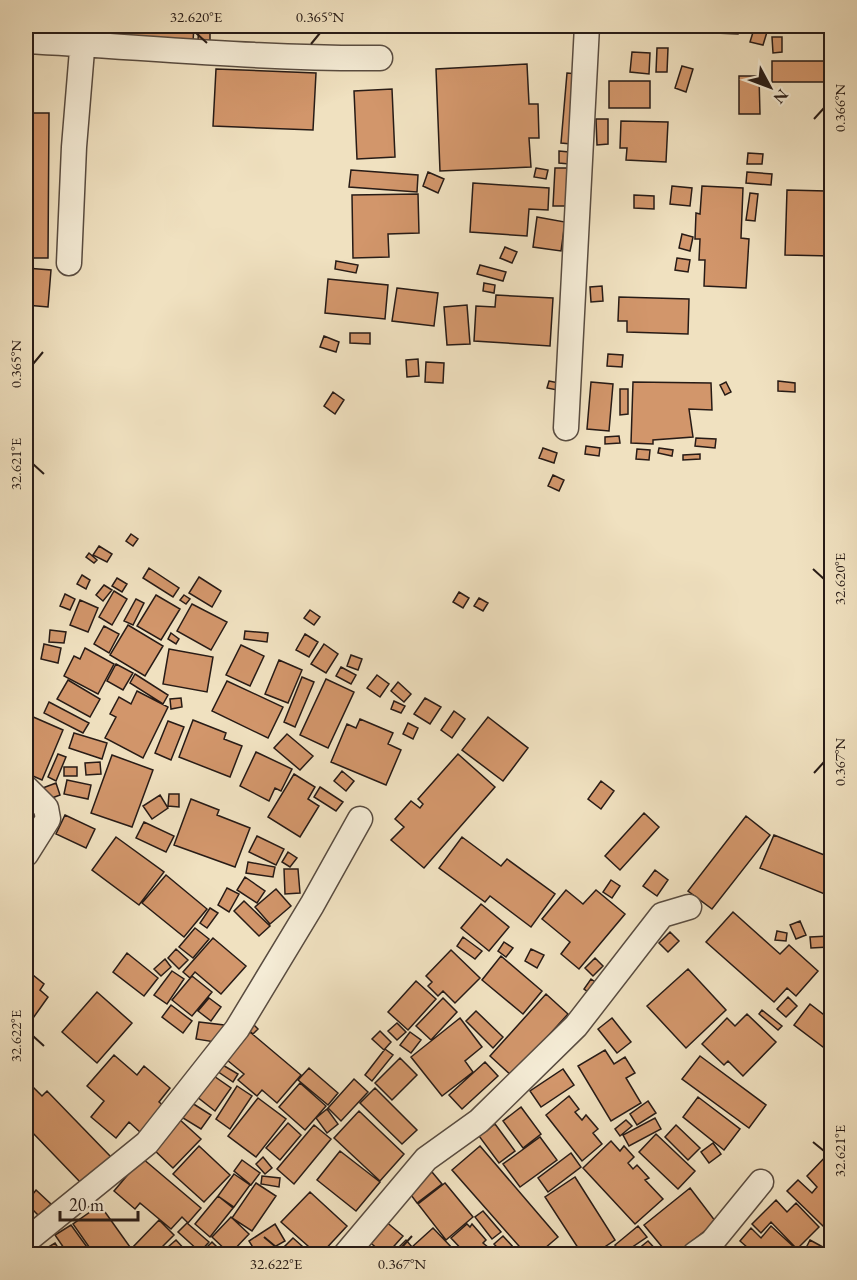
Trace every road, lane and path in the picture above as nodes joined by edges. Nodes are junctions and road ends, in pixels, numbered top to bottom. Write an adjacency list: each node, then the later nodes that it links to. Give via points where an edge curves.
1 (587, 26): 6 (street)
2 (84, 35): 3 (street); 4 (street, via 294,58); 5 (street)
3 (26, 41)
4 (380, 58)
5 (69, 263)
6 (566, 428)
7 (26, 788): 9 (street, via 46,808 48,819)
8 (360, 819): 12 (street, via 237,1029 147,1143)
9 (26, 854)
10 (689, 907): 13 (street, via 662,915 576,1026 479,1121 426,1159)
11 (761, 1182): 14 (street, via 712,1242)
12 (26, 1242)
13 (346, 1254)
14 (694, 1254)

